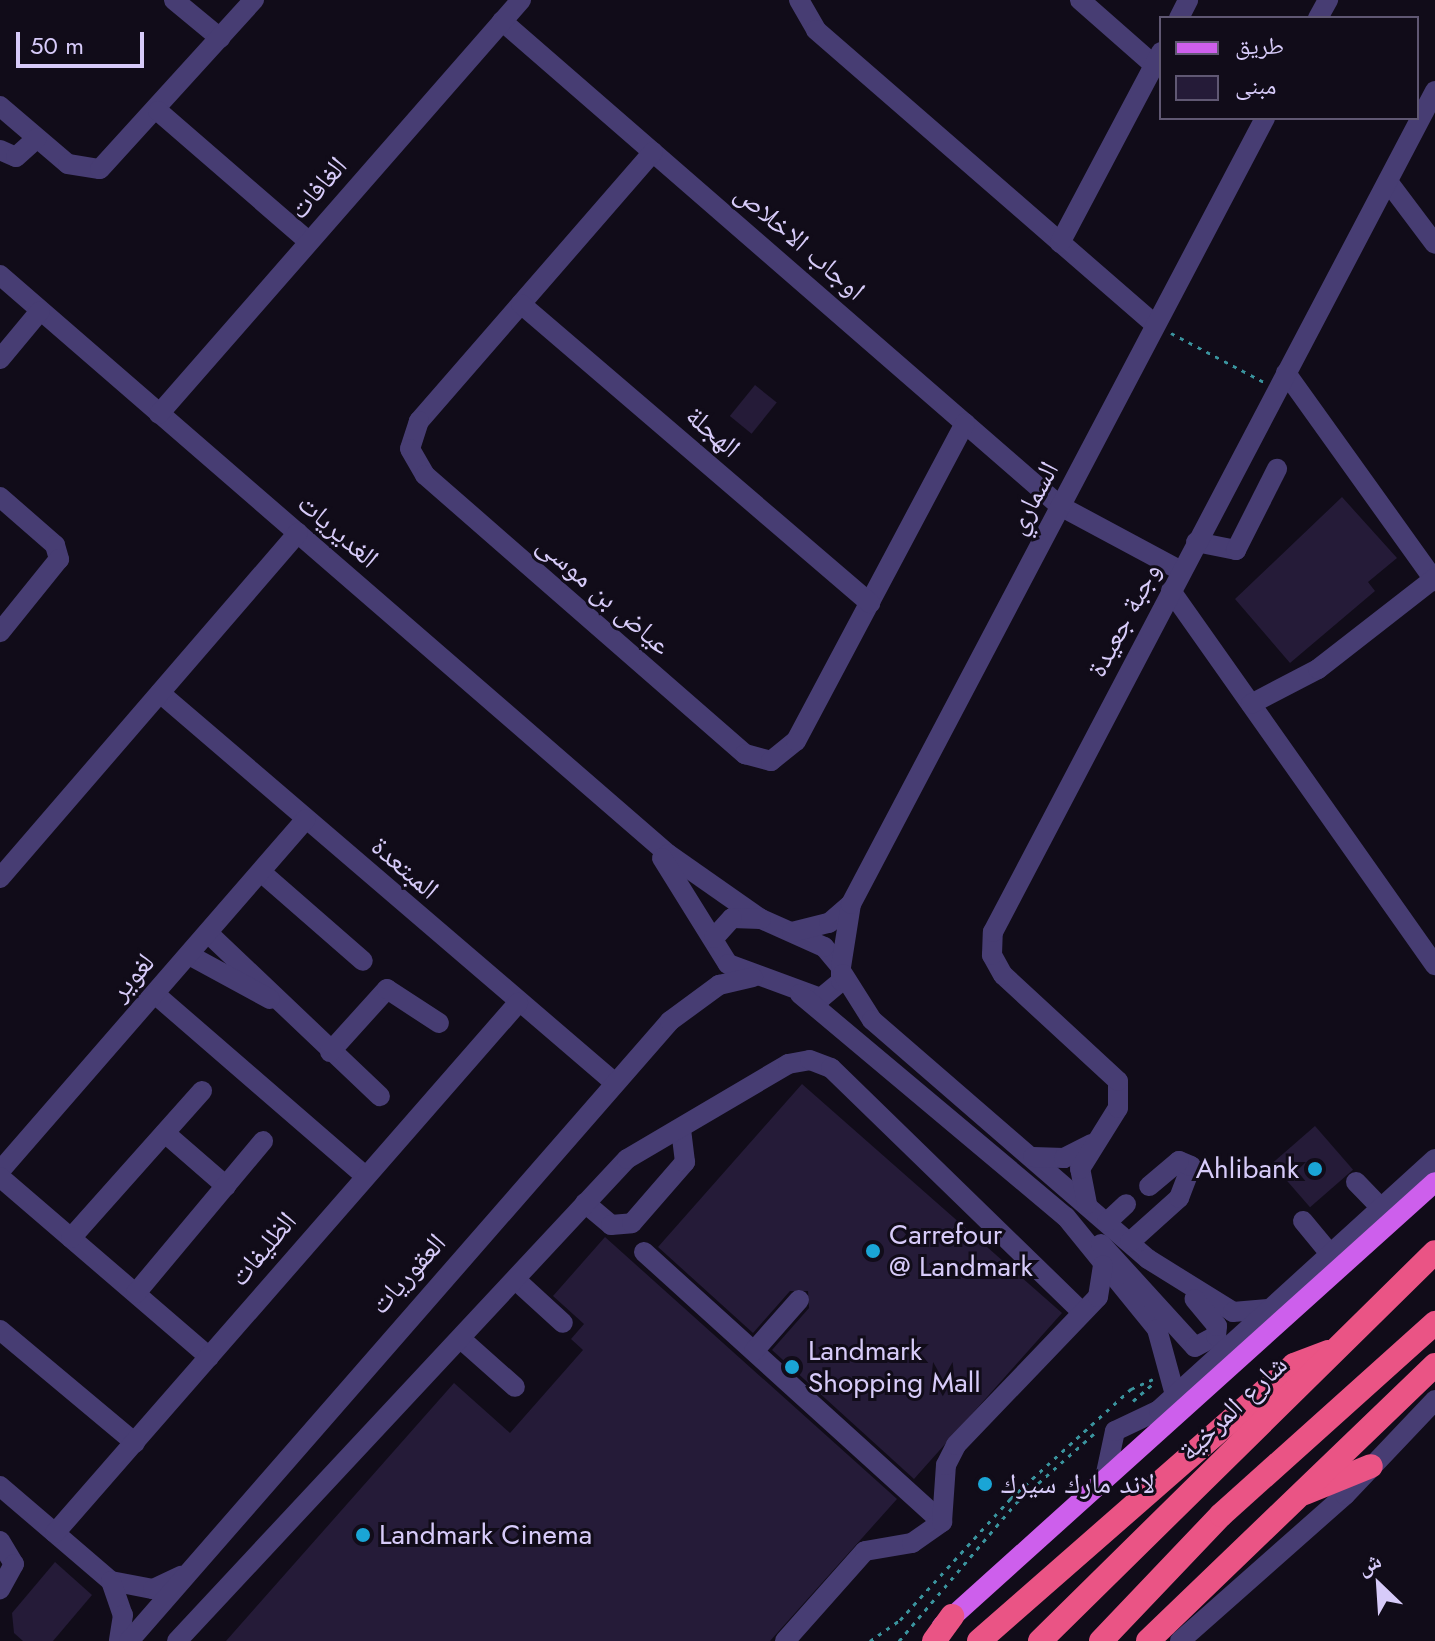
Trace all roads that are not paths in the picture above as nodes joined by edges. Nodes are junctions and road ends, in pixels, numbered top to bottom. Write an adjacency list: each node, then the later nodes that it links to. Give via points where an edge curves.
1 (174, 0): 7 (street)
2 (254, 0): 7 (street)
3 (521, 0): 6 (street, الغافات)
4 (799, 0): 18 (street, via 816,30)
5 (1080, 0): 8 (street)
6 (502, 21): 15 (street, اوجاب الاخلاص); 17 (street, الغافات)
7 (220, 38): 11 (street)
8 (1158, 58): 18 (street)
9 (1435, 91): 16 (street, وجبة جعيدة)
10 (0, 106): 13 (street)
11 (158, 111): 13 (street, via 100,169 78,169); 17 (street)
12 (1264, 120): 23 (street, السماري)
13 (37, 138): 14 (street, via 16,157)
14 (0, 150)
15 (653, 152): 21 (street, عياض بن موسى); 28 (street, اوجاب الاخلاص)
16 (1389, 183): 19 (street); 26 (street, وجبة جعيدة)
17 (308, 241): 27 (street, الغافات)
18 (1060, 243): 23 (street)
19 (1435, 244)
20 (0, 275): 22 (street, الغديريات)
21 (521, 304): 37 (street, الهجلة); 37 (street, عياض بن موسى, via 419,421 411,435 416,465 733,744 756,760 784,756)
22 (37, 308): 24 (street); 25 (street); 27 (street, الغديريات)
23 (1155, 325): 31 (street, السماري)
24 (0, 344)
25 (0, 359)
26 (1282, 381): 33 (street, وجبة جعيدة); 35 (street)
27 (159, 414): 32 (street, الغديريات)
28 (965, 423): 31 (street, اوجاب الاخلاص); 37 (street, عياض بن موسى)
29 (1277, 469): 33 (street, via 1236,550)
30 (0, 497): 38 (street, via 55,545 59,559)
31 (1060, 506): 34 (street, اوجاب الاخلاص); 45 (street, السماري)
32 (298, 533): 39 (street); 42 (street, الغديريات)
33 (1196, 542): 34 (street, وجبة جعيدة)
34 (1181, 571): 36 (street, وجبة جعيدة)
35 (1435, 579): 40 (street, via 1318,669)
36 (1171, 591): 40 (street); 67 (street, وجبة جعيدة, via 991,944 1003,975 1118,1081 1118,1108)
37 (870, 603)
38 (0, 632)
39 (160, 693): 41 (street, المبتعدة); 44 (street)
40 (1251, 704): 52 (street)
41 (306, 819): 43 (street, لغوير); 58 (street, المبتعدة)
42 (640, 829): 46 (street, الغديريات); 49 (street, الغديريات)
43 (261, 872): 48 (street, لغوير); 51 (street)
44 (0, 878)
45 (851, 904): 47 (street, السماري, via 829,923); 53 (street, السماري)
46 (761, 919): 47 (street, الغديريات); 49 (street, via 732,918)
47 (792, 932): 53 (street, الغديريات, via 824,947)
48 (208, 933): 50 (street, لغوير); 57 (street)
49 (714, 938): 54 (street, الغديريات, via 720,958)
50 (189, 955): 55 (street, لغوير); 57 (street)
51 (363, 961)
52 (1435, 965)
53 (842, 971): 56 (street, via 829,997); 68 (street, via 872,1020)
54 (753, 977): 56 (street, الغديريات); 61 (street, العقوريات, via 719,985 685,1006)
55 (155, 994): 70 (street, لغوير); 71 (street)
56 (800, 994): 80 (street)
57 (270, 999): 60 (street)
58 (518, 1003): 61 (street, المبتعدة); 71 (street, الظليفات)
59 (439, 1023): 60 (street, via 387,989)
60 (330, 1052): 63 (street)
61 (615, 1083): 114 (street, العقوريات)
62 (202, 1091): 65 (street)
63 (380, 1096)
64 (681, 1130): 76 (street, via 636,1152); 76 (street, via 685,1162 632,1223 611,1225); 94 (street, via 788,1064 821,1063)
65 (165, 1133): 74 (street); 83 (street)
66 (263, 1141): 74 (street)
67 (1092, 1144): 68 (street, via 1064,1158); 77 (street, وجبة جعيدة, via 1080,1169)
68 (1033, 1157): 77 (street)
69 (1435, 1159): 79 (street, شارع المرخية)
70 (0, 1174): 83 (street)
71 (363, 1174): 101 (street, الظليفات)
72 (1356, 1182): 79 (street)
73 (1435, 1182): 108 (main road, شارع المرخية)
74 (226, 1186): 90 (street)
75 (1149, 1186): 82 (street, via 1179,1161 1191,1166 1179,1198)
76 (585, 1203): 89 (street)
77 (1087, 1204): 82 (street)
78 (1128, 1208): 82 (street)
79 (1382, 1209): 86 (street, شارع المرخية)
80 (1066, 1217): 87 (street, via 1126,1268 1184,1340 1207,1345 1217,1326 1209,1312); 88 (street)
81 (1303, 1221): 86 (street)
82 (1119, 1232): 87 (street)
83 (71, 1238): 90 (street)
84 (644, 1252): 99 (street)
85 (1435, 1252): 100 (highway, شارع المرخية)
86 (1331, 1255): 93 (street, شارع المرخية)
87 (1148, 1259): 93 (street, via 1233,1312)
88 (1103, 1265): 91 (street); 94 (street, via 1098,1297)
89 (517, 1281): 95 (street); 98 (street)
90 (136, 1293): 101 (street)
91 (1133, 1298): 94 (street); 104 (street, via 1157,1329)
92 (799, 1300): 99 (street)
93 (1271, 1309): 104 (street, شارع المرخية)
94 (1081, 1311): 111 (street, via 956,1445 946,1465)
95 (563, 1323)
96 (1435, 1323): 126 (highway, via 1221,1515)
97 (0, 1330): 106 (street)
98 (461, 1339): 103 (street); 120 (street, via 327,1473)
99 (754, 1351): 111 (street)
100 (1335, 1351): 124 (highway, via 1294,1365); 125 (highway, شارع المرخية)
101 (209, 1357): 106 (street, الظليفات)
102 (1435, 1365): 110 (highway)
103 (515, 1387)
104 (1169, 1388): 108 (street, شارع المرخية, via 1115,1431)
105 (1435, 1400): 107 (street)
106 (135, 1443): 112 (street, الظليفات)
107 (1371, 1466): 110 (highway); 128 (street)
108 (1106, 1473): 117 (main road, شارع المرخية)
109 (0, 1486): 112 (street)
110 (1292, 1498): 127 (highway)
111 (942, 1522): 121 (street, via 912,1543 865,1551)
112 (55, 1533): 115 (street)
113 (0, 1541): 116 (street, via 14,1564)
114 (188, 1571): 115 (street, via 153,1589); 119 (street, العقوريات)
115 (111, 1581): 118 (street, via 123,1615)
116 (0, 1589)
117 (952, 1616): 122 (main road, شارع المرخية); 123 (highway)
118 (119, 1641)
119 (129, 1641)
120 (177, 1641)
121 (785, 1641)
122 (927, 1641)
123 (934, 1641)
124 (979, 1641)
125 (1040, 1641)
126 (1101, 1641)
127 (1148, 1641)
128 (1180, 1641)

